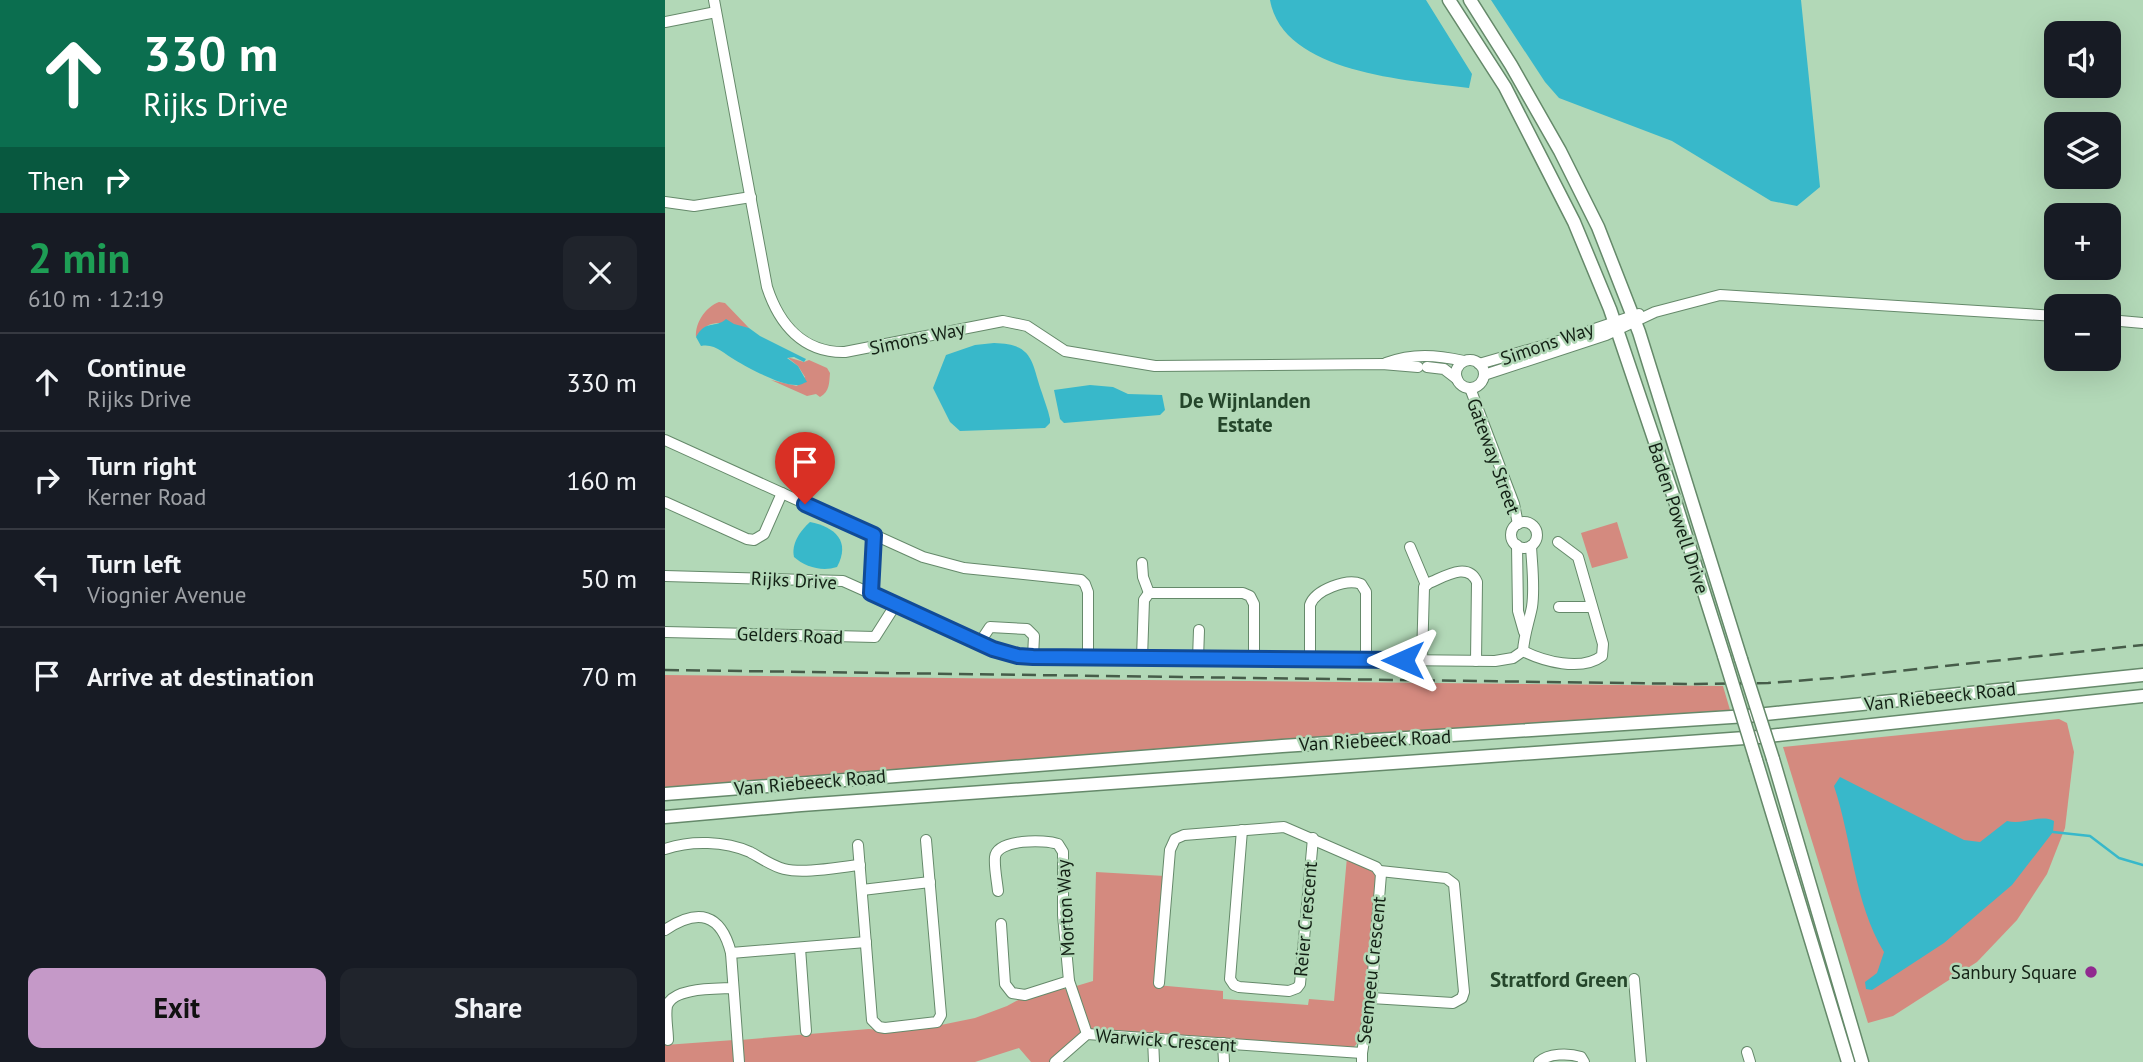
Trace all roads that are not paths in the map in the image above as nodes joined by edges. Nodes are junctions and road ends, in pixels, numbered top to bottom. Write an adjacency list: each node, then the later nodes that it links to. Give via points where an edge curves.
1 (714, 0): 4 (street, Simons Way)
2 (1449, 0): 12 (main road, Baden Powell Drive, via 1496,72 1539,151 1574,222)
3 (1470, 0): 9 (main road, Baden Powell Drive, via 1560,151 1598,227)
4 (716, 12): 5 (street); 6 (street, Simons Way)
5 (665, 22)
6 (751, 197): 7 (street, via 694,206); 14 (street, Simons Way, via 767,287 777,311 796,336 824,350 853,351 1003,321 1027,326 1065,351 1155,366)
7 (665, 202)
8 (2044, 315): 9 (street, via 1720,295)
9 (1634, 318): 12 (street); 96 (main road, Baden Powell Drive, bridge, via 1773,759)
10 (2121, 321): 11 (street)
11 (2143, 323)
12 (1615, 325): 15 (street, Simons Way); 16 (street, Simons Way); 95 (main road, Baden Powell Drive, bridge, via 1724,656)
13 (1464, 361): 14 (street, Simons Way, via 1414,355); 15 (street); 17 (street)
14 (1382, 364): 17 (street, Simons Way, via 1444,369)
15 (1479, 364): 16 (street)
16 (1484, 375): 18 (street)
17 (1457, 379): 18 (street)
18 (1470, 388): 22 (street, Gateway Street)
19 (665, 440): 20 (street)
20 (782, 493): 21 (street, via 764,534 754,540); 23 (street)
21 (665, 502)
22 (1518, 524): 25 (street, via 1512,534); 26 (street, via 1527,522 1536,530)
23 (874, 535): 33 (street); 44 (street, via 923,557 964,568 1081,580 1088,592)
24 (1558, 542): 37 (street, via 1578,557)
25 (1517, 545): 26 (street); 30 (street)
26 (1531, 546): 31 (street)
27 (1410, 547): 32 (street)
28 (1142, 563): 34 (street)
29 (665, 576): 33 (street, Rijks Drive, via 833,580)
30 (1518, 581): 31 (street); 40 (street)
31 (1532, 581): 40 (street)
32 (1426, 585): 50 (street); 51 (street, via 1461,571 1475,576)
33 (871, 593): 35 (street, Rijks Drive)
34 (1149, 593): 45 (street, via 1143,600); 47 (street, via 1248,595 1254,604)
35 (896, 604): 39 (street, Gelders Road, via 875,637); 41 (street, Rijks Drive)
36 (1559, 607): 37 (street)
37 (1592, 607): 42 (street, via 1603,645 1598,659 1552,663)
38 (1201, 630): 46 (street)
39 (665, 632)
40 (1524, 633): 42 (street)
41 (981, 642): 43 (street, Rijks Drive, via 1006,654); 43 (street, via 990,627 1027,629 1034,636)
42 (1523, 651): 51 (street, Rijks Drive, via 1505,660)
43 (1033, 657): 44 (street, Rijks Drive)
44 (1088, 657): 45 (street, Rijks Drive)
45 (1142, 658): 46 (street, Rijks Drive)
46 (1198, 659): 47 (street, Rijks Drive)
47 (1254, 660): 48 (street, Rijks Drive)
48 (1310, 660): 49 (street, Rijks Drive); 49 (street, via 1312,599 1352,581 1366,592)
49 (1366, 660): 50 (street, Rijks Drive)
50 (1422, 660): 51 (street, Rijks Drive)
51 (1476, 661)
52 (2143, 675): 54 (main road, Van Riebeeck Road, via 1747,716)
53 (2143, 696): 56 (main road, Van Riebeeck Road, via 1759,737)
54 (1300, 745): 55 (main road, Van Riebeeck Road); 56 (main road)
55 (1038, 765): 57 (main road, Van Riebeeck Road); 58 (main road)
56 (1301, 769): 58 (main road, Van Riebeeck Road)
57 (785, 784): 59 (main road, Van Riebeeck Road); 60 (main road)
58 (1039, 788): 60 (main road, Van Riebeeck Road)
59 (665, 794)
60 (785, 806): 61 (main road, Van Riebeeck Road)
61 (665, 817)
62 (1242, 830): 63 (street, Seemeeu Crescent, via 1284,827); 63 (street, Reier Crescent, via 1230,976 1239,987 1289,991 1300,984); 79 (street, Seemeeu Crescent, via 1184,835 1172,843)
63 (1313, 838): 68 (street, Seemeeu Crescent)
64 (926, 840): 69 (street)
65 (858, 845): 67 (street)
66 (665, 849): 67 (street, via 716,843 738,847 790,870)
67 (860, 865): 70 (street)
68 (1380, 871): 81 (street, Seemeeu Crescent); 81 (street, via 1446,878 1454,884 1464,992 1453,1003)
69 (930, 883): 70 (street); 74 (street, via 941,1009 937,1023 875,1025)
70 (862, 890): 74 (street)
71 (999, 891): 78 (street, Morton Way, via 997,850 1004,845 1048,840 1058,844 1063,852)
72 (1001, 924): 78 (street, via 1005,984 1012,993 1025,995)
73 (665, 930): 76 (street, via 685,918 702,917 722,929)
74 (866, 942): 75 (street)
75 (800, 948): 76 (street); 82 (street)
76 (731, 953): 80 (street)
77 (1634, 979): 94 (street)
78 (1069, 981): 83 (street, Morton Way)
79 (1159, 983)
80 (733, 988): 85 (street, via 674,997 666,1013); 88 (street)
81 (1371, 998): 87 (street, Seemeeu Crescent)
82 (806, 1031)
83 (1087, 1034): 84 (street, Warwick Crescent); 89 (street, Warwick Crescent)
84 (1153, 1038): 86 (street, Warwick Crescent); 90 (street)
85 (668, 1040)
86 (1223, 1043): 87 (street, Warwick Crescent); 91 (street)
87 (1362, 1058)
88 (739, 1062)
89 (1055, 1062)
90 (1154, 1062)
91 (1224, 1062)
92 (1539, 1062): 93 (street, via 1570,1055)
93 (1584, 1062)
94 (1641, 1062)
95 (1847, 1062)
96 (1862, 1062)

